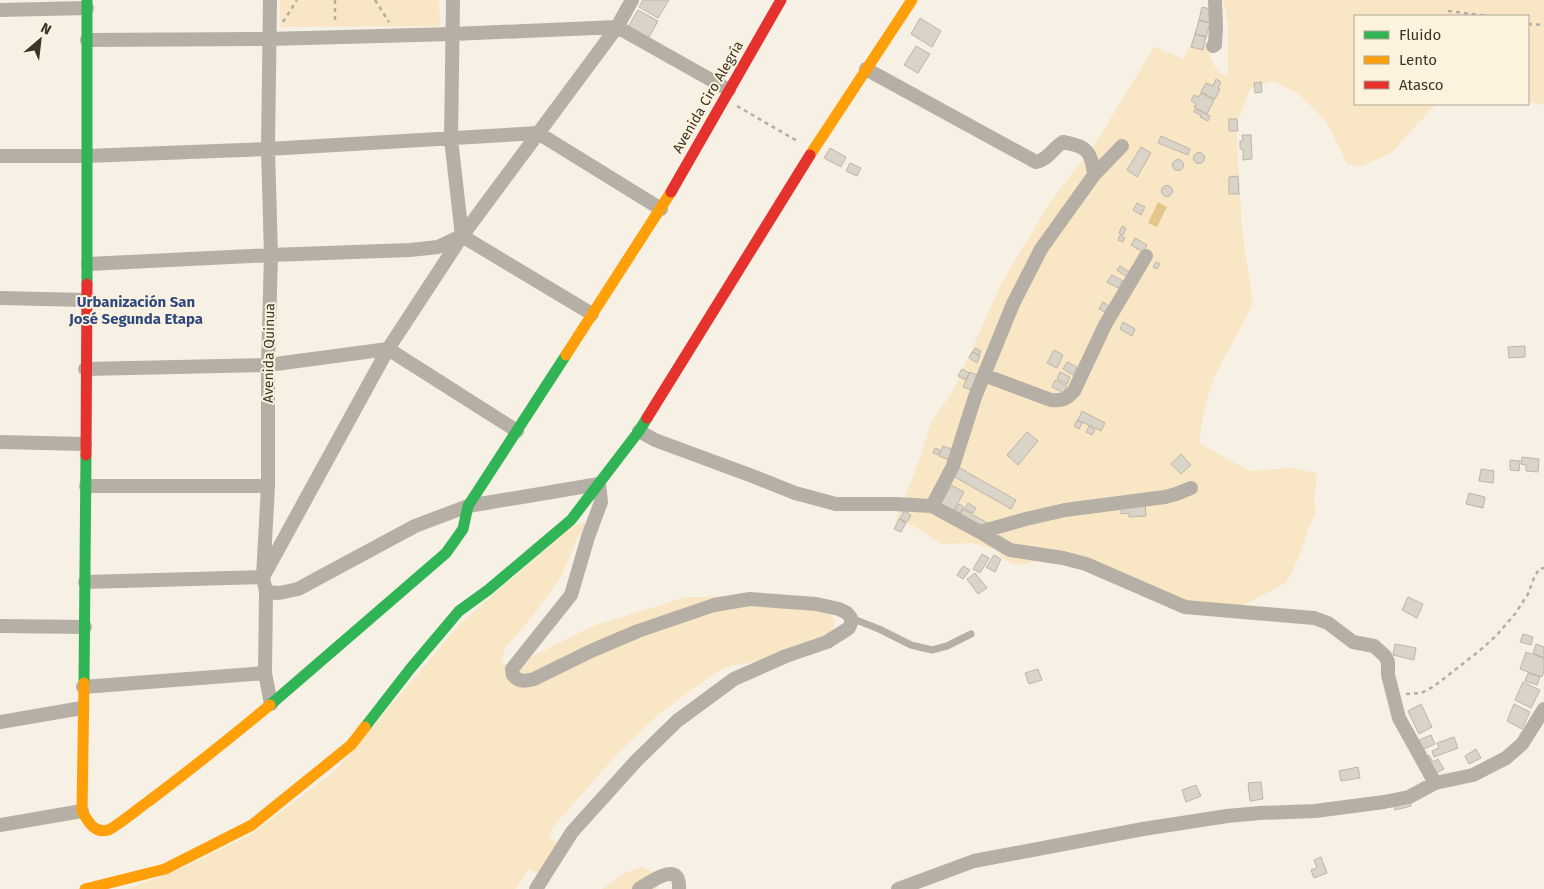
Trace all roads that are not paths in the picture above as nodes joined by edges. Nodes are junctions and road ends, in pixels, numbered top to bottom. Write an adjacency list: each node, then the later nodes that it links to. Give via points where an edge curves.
1 (270, 0): 11 (street, Avenida Quinua)
2 (453, 0): 10 (street)
3 (632, 0): 9 (street)
4 (781, 0): 15 (street, Avenida Ciro Alegría)
5 (912, 0): 14 (street)
6 (1215, 0): 13 (street)
7 (87, 4): 8 (street); 12 (street)
8 (0, 10)
9 (617, 27): 10 (street); 15 (street); 16 (street)
10 (453, 34): 11 (street); 17 (street)
11 (269, 39): 12 (street); 19 (street, Avenida Quinua)
12 (88, 40): 21 (street)
13 (1213, 46)
14 (866, 69): 22 (street, via 1036,162 1043,160 1063,142 1083,147 1091,155); 36 (street)
15 (729, 90): 23 (street, Avenida Ciro Alegría)
16 (538, 133): 17 (street); 23 (street); 24 (street)
17 (451, 139): 19 (street); 24 (street)
18 (1122, 146): 22 (street)
19 (268, 149): 21 (street); 25 (street, Avenida Quinua)
20 (0, 156): 21 (street)
21 (86, 156): 27 (street)
22 (1094, 175): 34 (street, via 1041,249 1013,304)
23 (661, 209): 30 (street, Avenida Ciro Alegría)
24 (462, 236): 25 (street, via 438,247 410,250); 30 (street); 31 (street)
25 (271, 255): 27 (street); 32 (street, Avenida Quinua)
26 (1146, 256): 34 (street, via 1104,325 1068,398 1051,400)
27 (88, 264): 29 (street)
28 (0, 298): 29 (street)
29 (86, 300): 33 (street)
30 (592, 314): 35 (street, Avenida Ciro Alegría)
31 (388, 350): 32 (street); 35 (street); 46 (street)
32 (268, 365): 33 (street); 41 (street, Avenida Quinua)
33 (85, 370): 38 (street)
34 (984, 375): 44 (street, via 953,466)
35 (517, 430): 43 (street, Avenida Ciro Alegría)
36 (639, 431): 39 (street); 44 (street, via 795,493 836,504)
37 (0, 442): 38 (street)
38 (86, 444): 40 (street)
39 (599, 484): 43 (street); 49 (street, via 601,502 572,595 512,669 517,679 524,682 638,631 714,606 750,599 816,604 839,609); 63 (street, via 571,520 459,611 351,745 252,826 165,869)
40 (86, 486): 41 (street); 47 (street)
41 (268, 486): 46 (street, Avenida Quinua)
42 (1191, 488): 45 (street, via 1165,497 1026,518)
43 (468, 506): 48 (street, via 415,526 298,589); 55 (street, Avenida Ciro Alegría, via 463,528 446,553)
44 (932, 506): 45 (street)
45 (980, 532): 59 (street, via 1010,550 1086,564 1184,607 1314,618 1354,642 1374,646 1388,662 1388,675 1399,718)
46 (264, 577): 47 (street); 48 (street, Avenida Quinua)
47 (85, 582): 51 (street)
48 (266, 592): 53 (street, Avenida Quinua)
49 (851, 618): 52 (lane, via 911,645 932,650); 64 (street, via 849,628 827,642 734,679 677,721 572,832)
50 (0, 626): 51 (street)
51 (85, 626): 54 (street)
52 (971, 634)
53 (265, 673): 54 (street); 55 (street, Avenida Quinua)
54 (83, 687): 56 (street)
55 (271, 704): 60 (street, Avenida Ciro Alegría, via 192,769 106,830 98,830 90,824)
56 (82, 708): 58 (street); 60 (street)
57 (1544, 709): 59 (street, via 1522,744 1506,758 1473,775)
58 (0, 722)
59 (1435, 783): 62 (street, via 1409,796 1384,802 1195,821 974,861)
60 (82, 811): 61 (street)
61 (0, 825)
62 (914, 886): 67 (street)
63 (85, 889)
64 (536, 889)
65 (639, 889): 66 (street, via 667,874 678,879)
66 (679, 889)
67 (898, 889)

